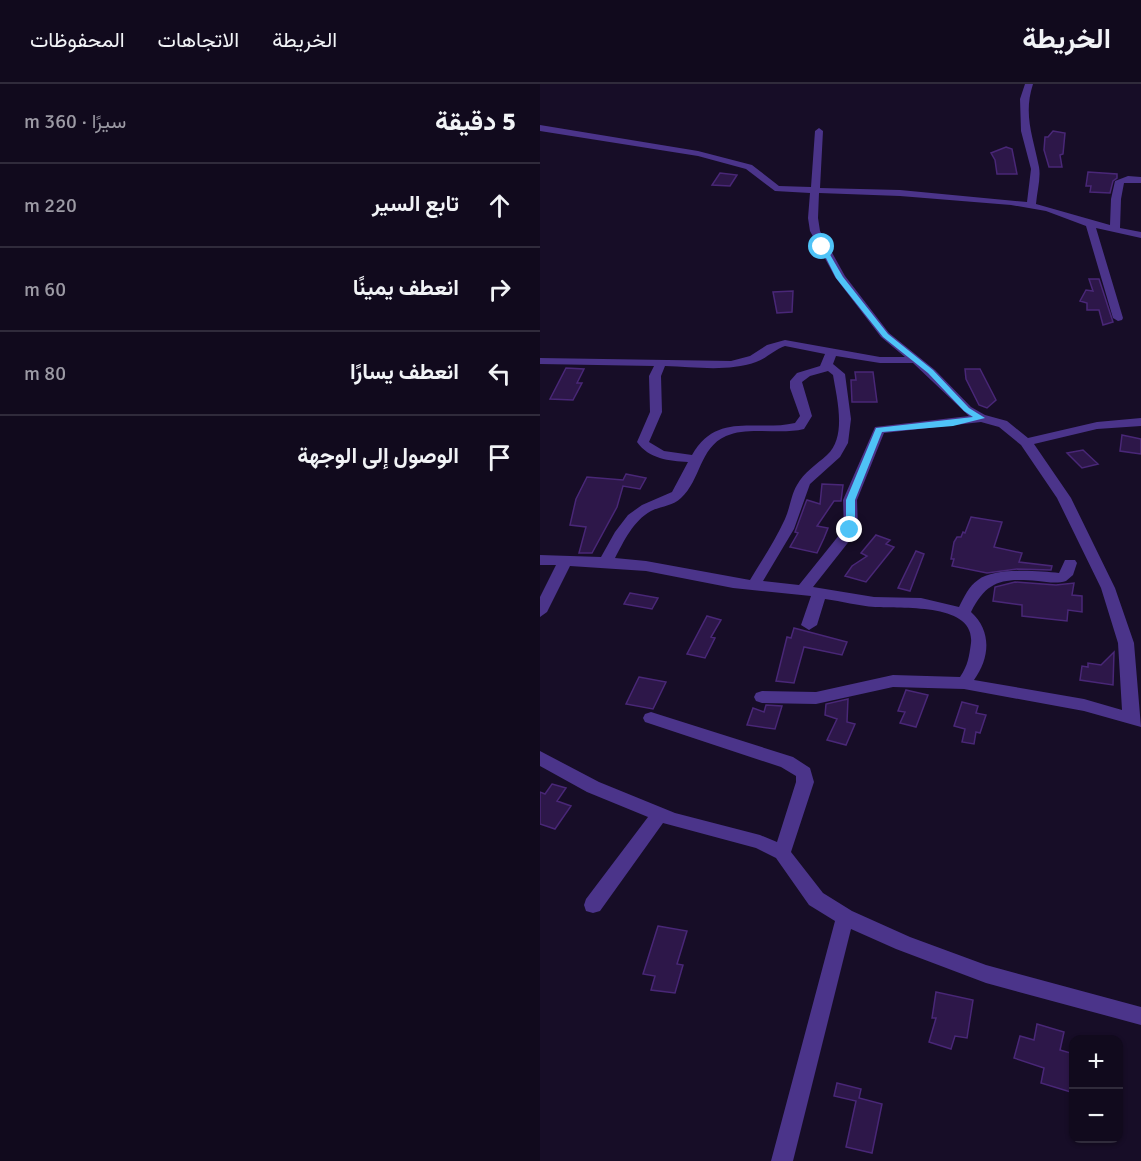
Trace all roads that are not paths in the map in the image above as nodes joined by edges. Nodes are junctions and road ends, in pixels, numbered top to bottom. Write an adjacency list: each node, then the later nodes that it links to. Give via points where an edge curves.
1 (1029, 84): 6 (street, via 1024,99 1025,131 1035,169)
2 (540, 128): 5 (street, via 704,156 752,168 778,189)
3 (819, 131): 5 (street)
4 (1141, 180): 8 (street, via 1120,181)
5 (815, 191): 6 (street); 12 (street, via 815,231 840,278 885,335)
6 (1031, 205): 7 (street)
7 (1090, 224): 8 (street); 10 (street)
8 (1115, 228): 9 (street)
9 (1141, 235)
10 (1118, 318)
11 (832, 351): 12 (street, via 891,361); 14 (street, via 785,344 771,347 744,363); 15 (street)
12 (917, 360): 16 (street, via 967,410)
13 (540, 361): 14 (street)
14 (660, 365): 19 (street, via 655,376 656,412 643,442 656,452)
15 (829, 366): 19 (street, via 804,374 796,381 806,416 800,426 725,432 703,445); 25 (street, via 839,374 843,441 798,494 797,508)
16 (981, 418): 18 (street, via 1003,424); 27 (street, via 879,430 850,500 850,530)
17 (1141, 422): 18 (street, via 1091,425)
18 (1026, 442): 35 (street, via 1064,498 1108,588 1126,643)
19 (695, 459): 22 (street, via 676,496 632,519)
20 (540, 560): 21 (street)
21 (565, 562): 22 (street); 26 (street)
22 (606, 562): 25 (street)
23 (1070, 563): 30 (street, via 1061,578 1027,575 984,582)
24 (540, 577): 26 (street)
25 (753, 586): 27 (street)
26 (553, 589): 29 (street)
27 (803, 590): 28 (street)
28 (820, 592): 30 (street, via 851,599 921,603); 31 (street)
29 (540, 612)
30 (963, 613): 32 (street, via 975,624 979,638 976,666)
31 (808, 625)
32 (964, 682): 33 (street, via 893,681 816,698); 35 (street)
33 (762, 697)
34 (651, 718): 38 (street, via 787,762 804,773 805,782)
35 (1136, 719)
36 (540, 758): 37 (street)
37 (660, 814): 38 (street, via 760,842); 39 (street)
38 (782, 853): 40 (street, via 816,899)
39 (592, 905)
40 (845, 918): 41 (street, via 986,974); 42 (street)
41 (1141, 1016)
42 (782, 1161)

